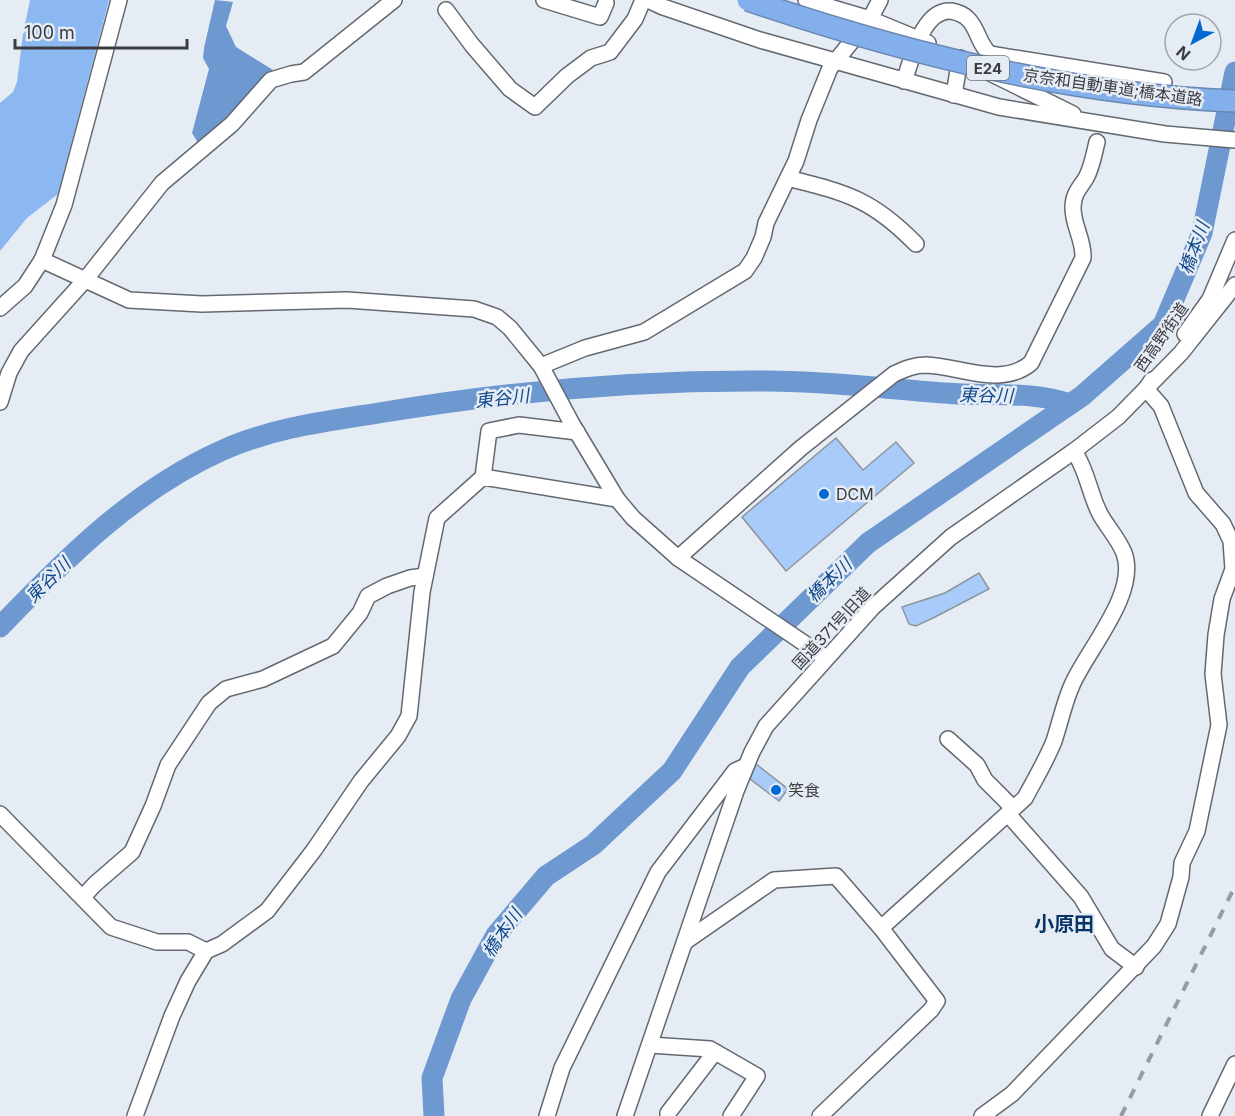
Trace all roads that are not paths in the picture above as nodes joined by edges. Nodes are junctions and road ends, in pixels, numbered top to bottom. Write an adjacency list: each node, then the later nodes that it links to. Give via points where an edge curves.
1 (119, 0): 25 (street, via 64,206)
2 (394, 0): 27 (street, via 304,72 271,81 232,124 162,183)
3 (544, 0): 9 (street, via 600,17)
4 (643, 0): 10 (street, via 635,19 610,52 591,58 535,107 510,89)
5 (648, 0): 14 (street)
6 (748, 0): 18 (highway, 京奈和自動車道;橋本道路 / E24, bridge, via 907,50 1009,73 1116,90)
7 (806, 0): 11 (street)
8 (880, 0): 11 (street)
9 (606, 3)
10 (446, 10)
11 (870, 19): 12 (street); 14 (street)
12 (919, 39): 13 (street); 15 (street); 16 (street, via 934,16 957,12 974,26 979,43 990,54)
13 (960, 58): 17 (street); 19 (street)
14 (835, 62): 15 (street); 22 (street)
15 (904, 81): 17 (street)
16 (1164, 82)
17 (954, 94): 19 (street, via 999,107)
18 (1235, 101)
19 (1090, 122): 20 (street)
20 (1235, 140)
21 (1097, 142): 37 (street, via 1092,165 1074,195 1073,219 1083,258 1031,363 1011,375 926,365 894,374 801,448)
22 (788, 178): 24 (street, via 866,202); 30 (street, via 745,271 644,332 585,348)
23 (1235, 240): 31 (street, 西高野街道, via 1210,299)
24 (916, 244)
25 (42, 260): 27 (street); 29 (street, via 25,285)
26 (1235, 266): 28 (street)
27 (85, 280): 30 (street, via 129,300 202,304 348,300 474,309 496,317 510,328); 32 (street, via 21,351)
28 (1233, 287): 31 (street, 国道371号旧道, via 1181,353)
29 (0, 308)
30 (544, 372): 33 (street)
31 (1146, 389): 34 (street, 国道371号旧道); 48 (street, via 1161,406 1196,493 1223,524 1231,541 1233,569 1221,599 1216,635 1213,674 1219,725 1197,831 1182,863 1168,924)
32 (0, 402)
33 (574, 428): 35 (street, via 519,425 489,431); 36 (street)
34 (1074, 451): 39 (street, 国道371号旧道, via 951,537 895,586); 42 (street, via 1100,514 1125,555 1126,578 1108,625 1072,684 1040,772 1025,798)
35 (483, 477): 36 (street); 38 (street, via 437,518)
36 (617, 499): 37 (street)
37 (678, 558): 39 (street)
38 (425, 576): 44 (street, via 387,586 368,596 360,613 333,646 263,679 226,689 208,703 168,765 132,852); 47 (street, via 409,716 398,735 267,911)
39 (826, 658): 41 (street, 国道371号旧道, via 766,726)
40 (948, 739): 42 (street, via 977,765)
41 (746, 766): 46 (street, 国道371号旧道); 53 (street, via 735,771 658,872 562,1068)
42 (1011, 811): 45 (street); 48 (street, via 1081,897 1112,949)
43 (0, 814): 44 (street)
44 (83, 897): 47 (street, via 111,927 157,942 188,942)
45 (881, 928): 46 (street, via 836,876 826,876 774,880); 57 (street, via 938,1001)
46 (687, 941): 49 (street, 国道371号旧道)
47 (207, 951): 52 (street, via 172,1016)
48 (1136, 967): 58 (street, via 1012,1094)
49 (650, 1045): 50 (street); 54 (street, 国道371号旧道)
50 (715, 1052): 55 (street); 56 (street, via 757,1076)
51 (1235, 1064): 59 (street)
52 (135, 1116)
53 (547, 1116)
54 (626, 1116)
55 (668, 1116)
56 (731, 1116)
57 (820, 1116)
58 (982, 1116)
59 (1210, 1116)

